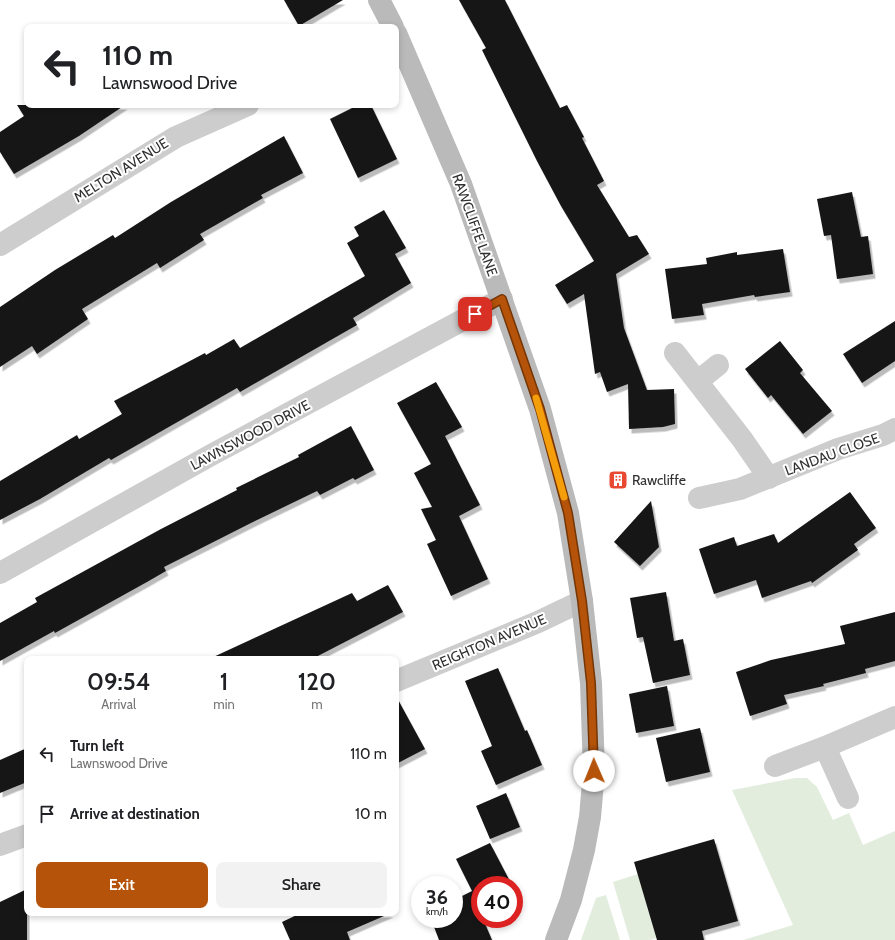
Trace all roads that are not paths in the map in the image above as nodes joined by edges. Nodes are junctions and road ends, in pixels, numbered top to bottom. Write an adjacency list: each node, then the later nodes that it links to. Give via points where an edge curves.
1 (379, 0): 2 (street)
2 (391, 24)
3 (399, 39): 6 (street, RAWCLIFFE LANE, via 461,184)
4 (241, 108): 5 (street, MELTON AVENUE, via 176,137)
5 (0, 245)
6 (502, 299): 13 (street, LAWNSWOOD DRIVE, via 213,454); 14 (street, RAWCLIFFE LANE, via 540,409 568,513)
7 (675, 354): 9 (street, LANDAU CLOSE)
8 (718, 365): 9 (street)
9 (698, 381): 11 (street, LANDAU CLOSE)
10 (895, 430): 11 (street, LANDAU CLOSE, via 838,448)
11 (769, 478): 12 (street, LANDAU CLOSE, via 740,489)
12 (699, 498)
13 (0, 573)
14 (582, 601): 15 (street, REIGHTON AVENUE); 22 (street, RAWCLIFFE LANE, via 591,690 594,771 584,850 571,900)
15 (399, 680)
16 (895, 717): 17 (street)
17 (825, 747): 18 (street); 19 (street)
18 (775, 766)
19 (848, 798)
20 (24, 836): 21 (street)
21 (0, 845)
22 (556, 940)

